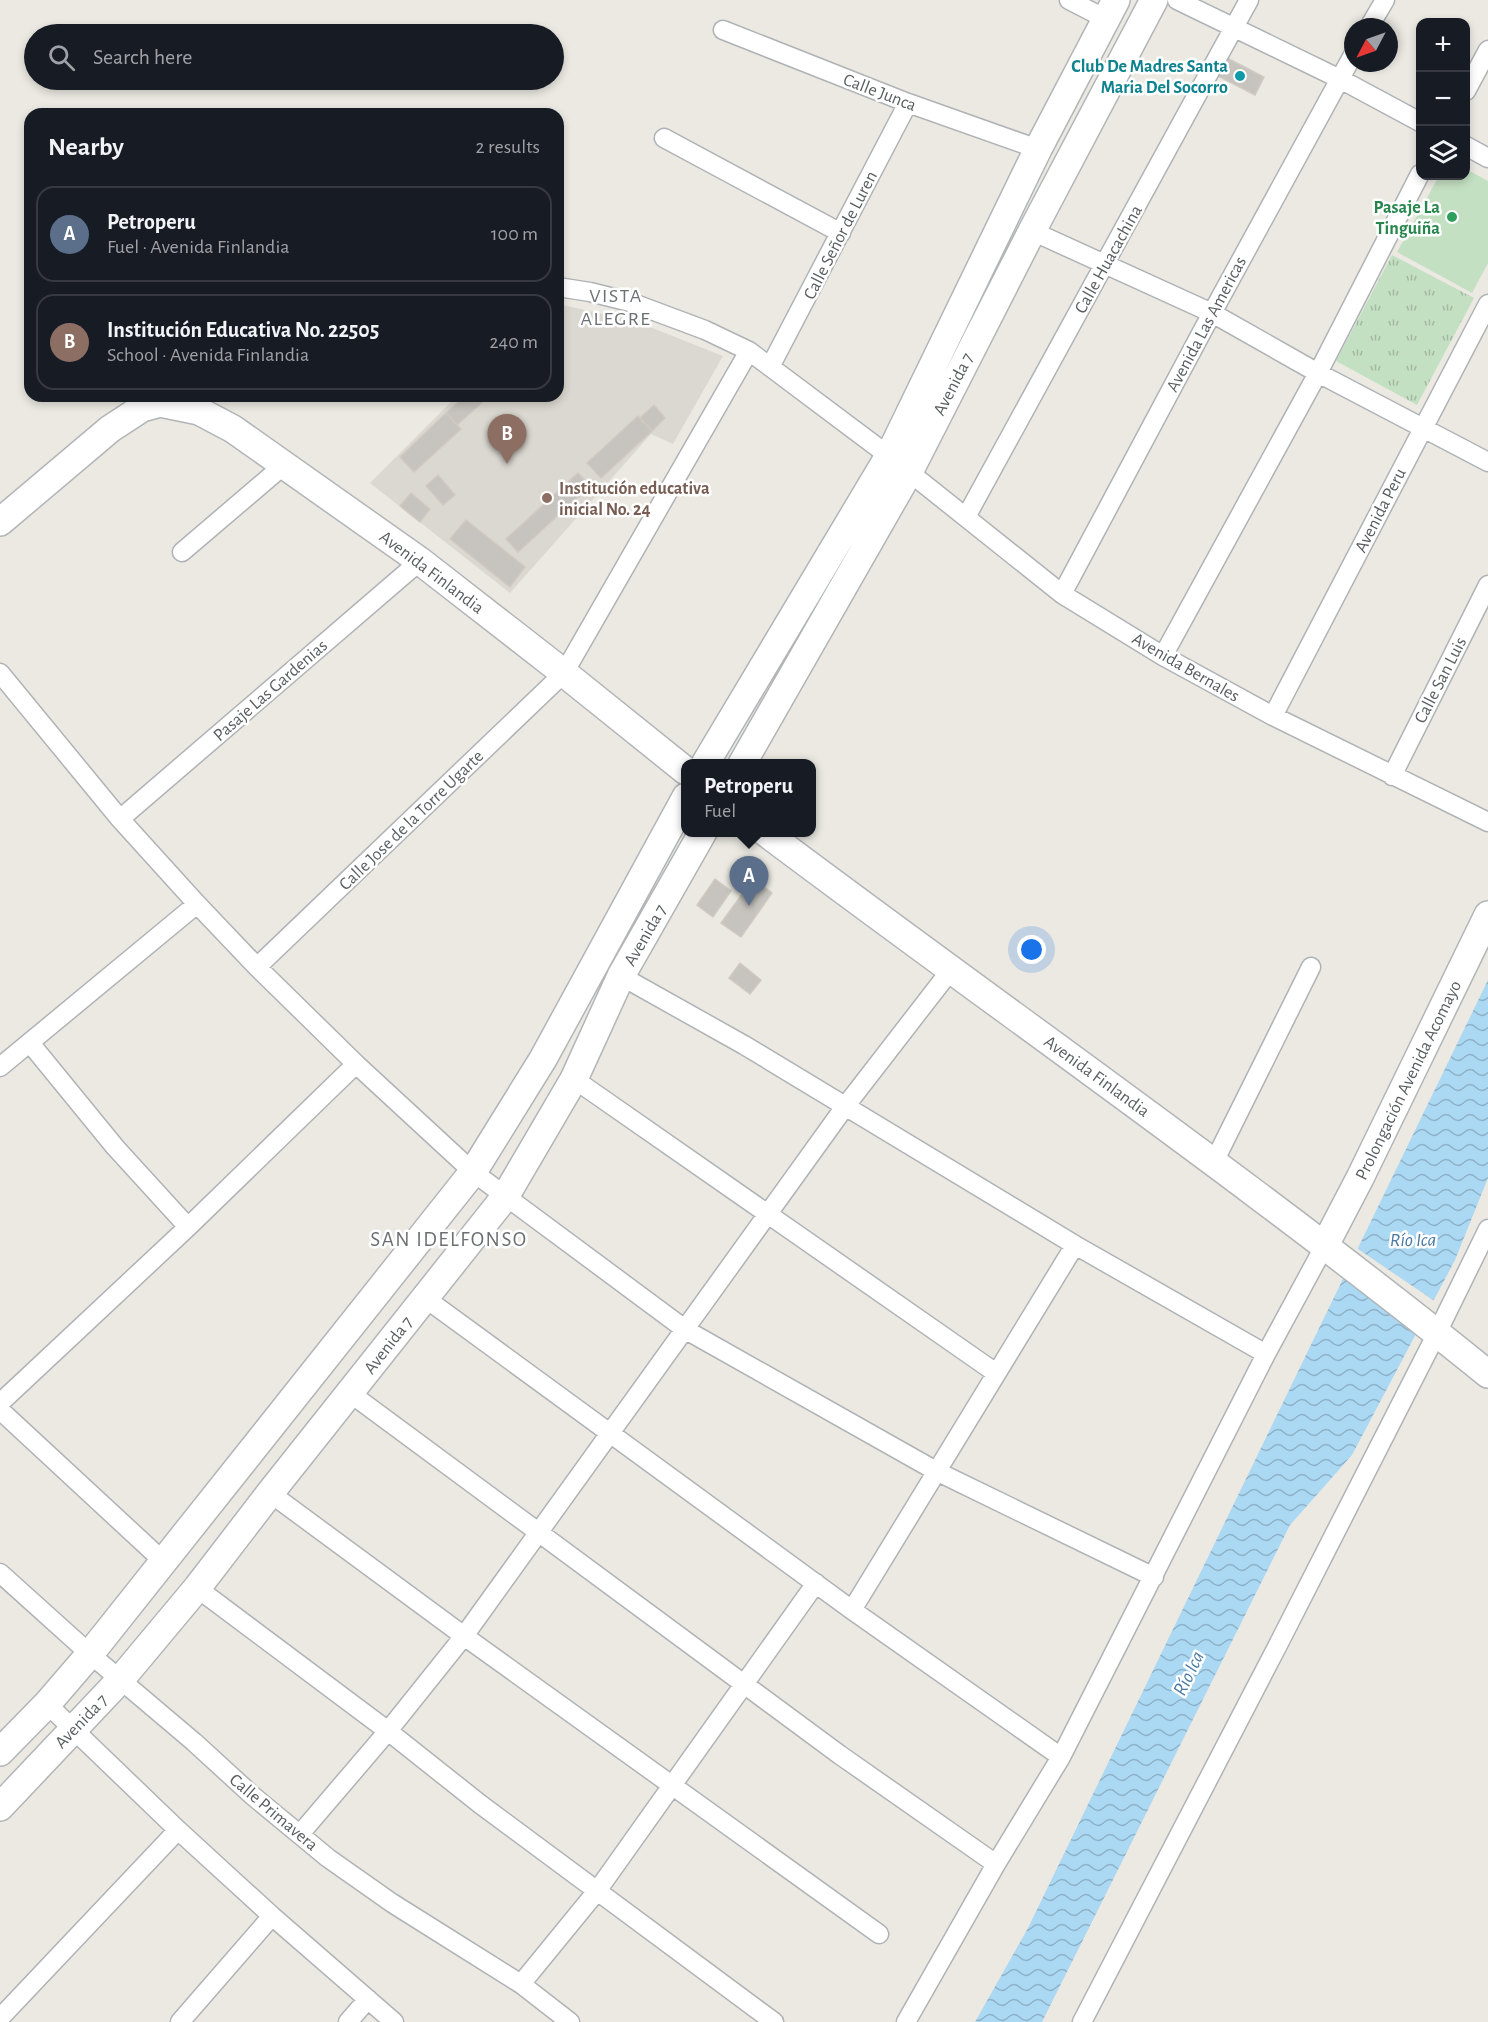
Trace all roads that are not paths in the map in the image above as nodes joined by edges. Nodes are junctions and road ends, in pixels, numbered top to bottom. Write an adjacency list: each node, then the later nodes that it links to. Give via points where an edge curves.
1 (1069, 0): 6 (street)
2 (1154, 0): 21 (street, Avenida 7)
3 (1177, 0): 8 (street)
4 (1249, 0): 8 (street, Calle Huacachina)
5 (1385, 0): 7 (street)
6 (1111, 9): 18 (street, Avenida 7)
7 (1374, 18)
8 (1234, 27): 12 (street); 23 (street, Calle Huacachina)
9 (723, 30): 14 (street, Calle Junca)
10 (1488, 50): 13 (street)
11 (1344, 71): 12 (street, Avenida Las Americas)
12 (1340, 78): 15 (street); 26 (street, Avenida Las Americas)
13 (1470, 84)
14 (908, 103): 18 (street, Calle Junca); 22 (street, Calle Señor de Luren)
15 (1416, 120)
16 (664, 138): 22 (street)
17 (1470, 148): 19 (street)
18 (1038, 149): 34 (street, Avenida 7)
19 (1488, 158)
20 (1417, 180): 29 (street)
21 (1032, 231): 23 (street); 34 (street, Avenida 7)
22 (841, 233): 28 (street, Calle Señor de Luren)
23 (1105, 266): 26 (street); 36 (street, Calle Huacachina)
24 (564, 288): 27 (street, Avenida Bernales, via 630,302)
25 (1488, 304): 32 (street, Avenida Peru)
26 (1212, 313): 29 (street); 41 (street, Avenida Las Americas)
27 (749, 351): 28 (street, Avenida Bernales); 44 (street, Calle Jose de la Torre Ugarte)
28 (770, 367): 34 (street, Avenida Bernales)
29 (1318, 373): 32 (street); 42 (street)
30 (158, 402): 37 (street, via 110,429)
31 (174, 402): 35 (street, Avenida Finlandia, via 233,429)
32 (1423, 426): 33 (street); 45 (street, Avenida Peru)
33 (1488, 462)
34 (899, 464): 36 (street, Avenida Bernales); 46 (street, Avenida 7); 47 (street, Avenida 7)
35 (284, 465): 38 (street); 39 (street, Avenida Finlandia)
36 (966, 517): 41 (street, Avenida Bernales)
37 (0, 522)
38 (182, 552)
39 (420, 561): 44 (street, Avenida Finlandia); 51 (street, Pasaje Las Gardenias)
40 (1488, 585): 49 (street, Calle San Luis)
41 (1062, 594): 42 (street, Avenida Bernales)
42 (1163, 656): 45 (street, Avenida Bernales)
43 (0, 673): 51 (street)
44 (564, 673): 48 (street, Avenida Finlandia); 57 (street, Calle Jose de la Torre Ugarte)
45 (1273, 716): 49 (street, Avenida Bernales)
46 (708, 759)
47 (745, 759)
48 (681, 767)
49 (1392, 776): 52 (street, Avenida Bernales)
50 (681, 806): 67 (street, Avenida 7, via 543,1059)
51 (120, 819): 55 (street)
52 (1488, 822)
53 (700, 837): 60 (street, Avenida 7)
54 (772, 837): 59 (street, Avenida Finlandia)
55 (197, 904): 57 (street); 61 (street)
56 (1488, 915): 73 (street, Prolongación Avenida Acomayo, via 1360,1178)
57 (257, 967): 62 (street)
58 (1311, 967): 66 (street)
59 (950, 971): 65 (street); 66 (street, Avenida Finlandia)
60 (621, 976): 64 (street, Avenida 7); 65 (street)
61 (30, 1043): 63 (street); 70 (street, via 115,1147)
62 (356, 1064): 67 (street); 70 (street)
63 (0, 1067)
64 (574, 1079): 68 (street, Avenida 7); 69 (street)
65 (845, 1107): 69 (street); 72 (street)
66 (1214, 1162): 73 (street, Avenida Finlandia)
67 (473, 1172): 68 (street); 88 (street, Avenida 7)
68 (505, 1197): 75 (street, Avenida 7); 77 (street)
69 (768, 1214): 77 (street); 79 (street)
70 (188, 1227): 82 (street)
71 (1488, 1229): 74 (street)
72 (1075, 1245): 78 (street); 79 (street)
73 (1333, 1251): 76 (street, Avenida Finlandia); 78 (street)
74 (1482, 1259): 76 (street)
75 (425, 1298): 81 (street, Avenida 7); 84 (street)
76 (1432, 1328): 80 (street, Avenida Finlandia); 120 (street)
77 (686, 1330): 84 (street); 85 (street)
78 (1266, 1354): 90 (street)
79 (996, 1373): 85 (street)
80 (1488, 1374)
81 (350, 1393): 86 (street, Avenida 7); 87 (street)
82 (0, 1403)
83 (0, 1410): 88 (street)
84 (611, 1434): 87 (street); 91 (street)
85 (936, 1471): 90 (street); 93 (street)
86 (270, 1492): 92 (street, Avenida 7); 94 (street)
87 (540, 1532): 94 (street); 97 (street)
88 (163, 1561): 95 (street, Avenida 7)
89 (0, 1573): 95 (street, Calle Primavera)
90 (1154, 1577): 102 (street)
91 (816, 1583): 93 (street); 97 (street)
92 (197, 1588): 96 (street, Avenida 7); 100 (street)
93 (852, 1610): 102 (street)
94 (464, 1636): 100 (street); 103 (street)
95 (90, 1654): 96 (street, Calle Primavera); 98 (street, Avenida 7)
96 (121, 1679): 99 (street, Avenida 7); 106 (street, Calle Primavera)
97 (745, 1684): 103 (street); 107 (street)
98 (47, 1704): 99 (street); 101 (street, Avenida 7)
99 (73, 1730): 104 (street, Avenida 7); 105 (street)
100 (388, 1731): 106 (street); 108 (street)
101 (0, 1752)
102 (1061, 1757): 107 (street)
103 (673, 1785): 108 (street); 110 (street)
104 (0, 1806)
105 (178, 1830): 109 (street); 113 (street)
106 (300, 1834): 111 (street, Calle Primavera, via 392,1903)
107 (996, 1864): 119 (street)
108 (597, 1891): 111 (street); 118 (street)
109 (272, 1916): 112 (street); 114 (street)
110 (879, 1934)
111 (521, 1984): 117 (street, Calle Primavera)
112 (368, 1999): 115 (street); 116 (street)
113 (0, 2018)
114 (180, 2022)
115 (348, 2022)
116 (394, 2022)
117 (570, 2022)
118 (774, 2022)
119 (906, 2022)
120 (1082, 2022)

